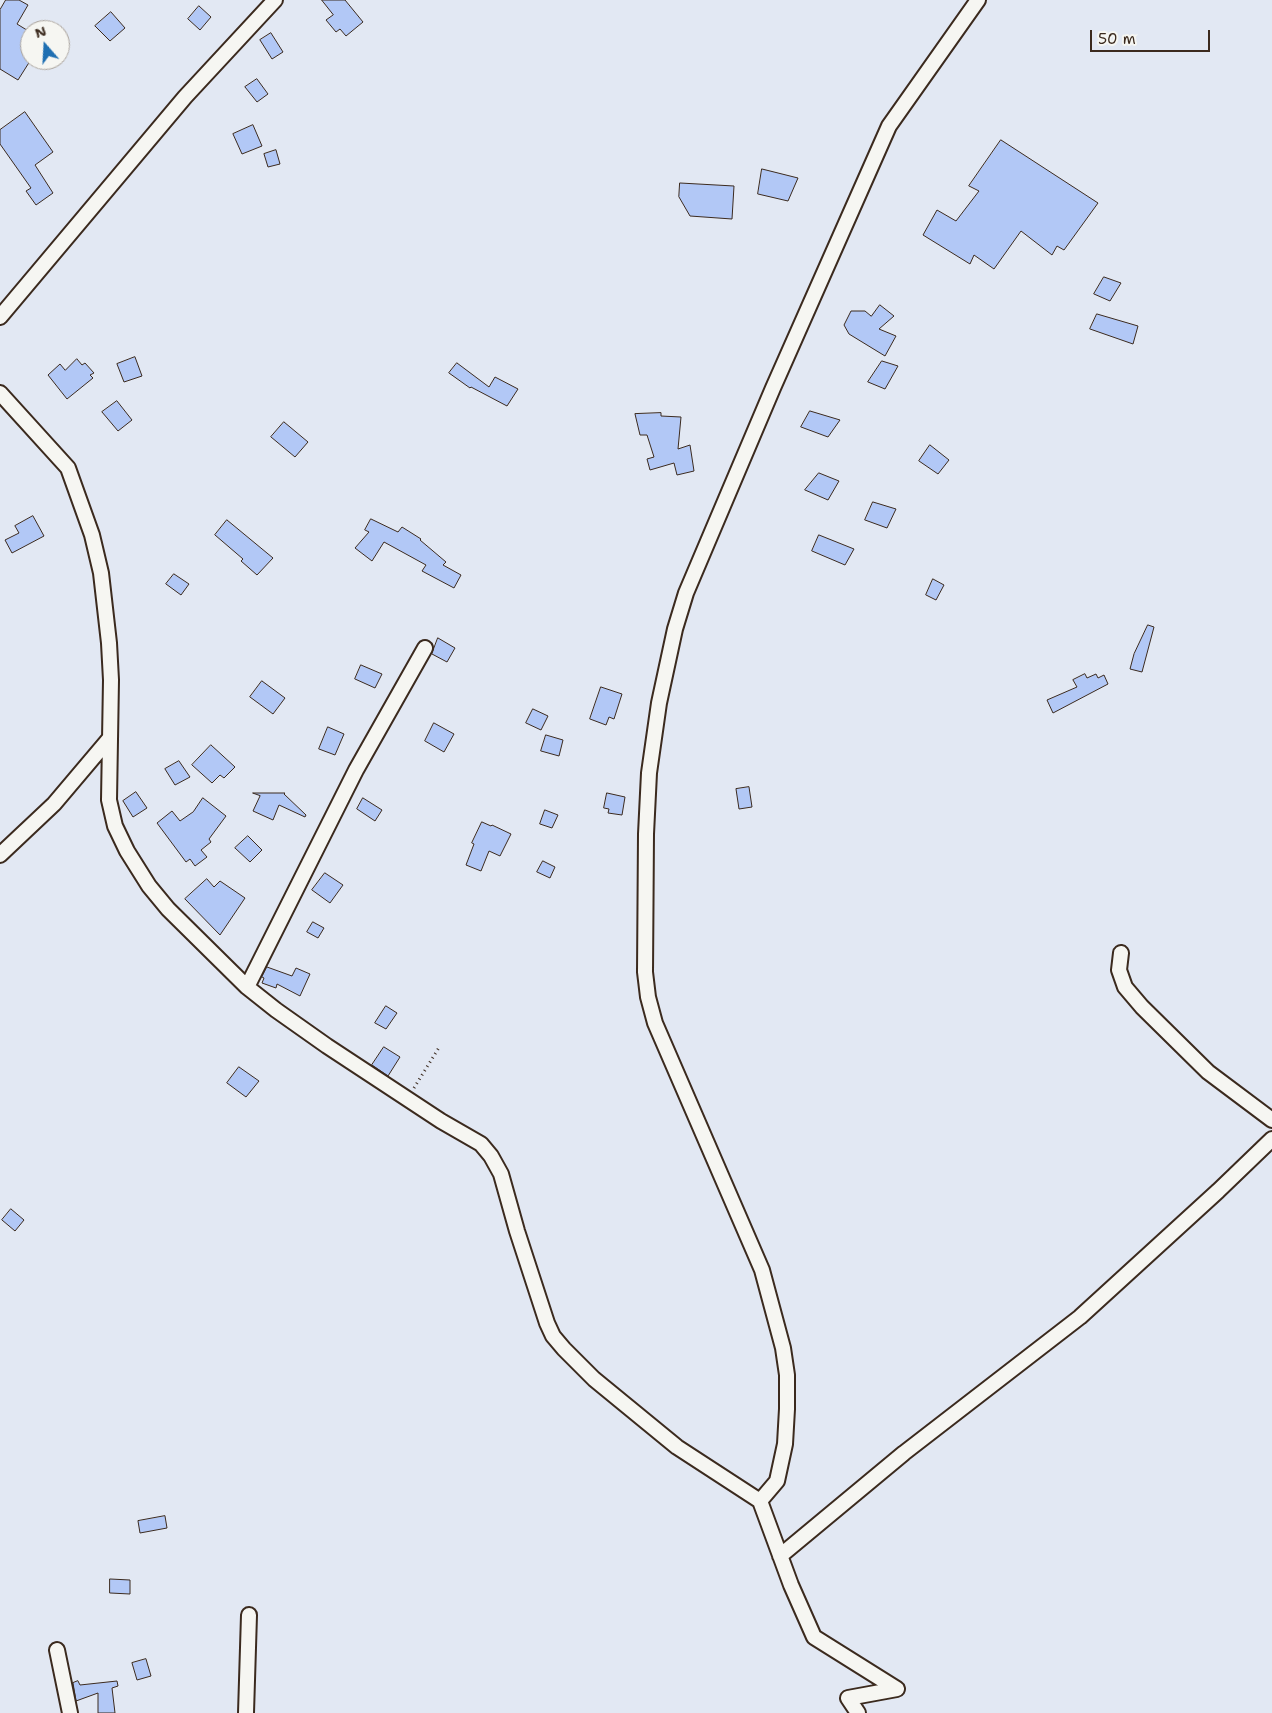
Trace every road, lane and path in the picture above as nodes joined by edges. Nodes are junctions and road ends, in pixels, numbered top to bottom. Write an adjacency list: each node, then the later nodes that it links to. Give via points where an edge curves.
1 (275, 0): 3 (street, via 185,97)
2 (978, 0): 14 (street, via 889,126 686,593 659,703 649,773 646,834 645,972 648,997 695,1117 762,1270 784,1348 787,1375 785,1444 777,1481)
3 (0, 317)
4 (0, 393): 6 (street, via 68,468 92,535 101,573 109,643 112,680)
5 (425, 648): 9 (street, via 356,770)
6 (109, 739): 7 (street, via 54,804); 9 (street, via 109,800 115,826 126,851 168,909)
7 (0, 855)
8 (1121, 953): 12 (street, via 1120,970 1126,987 1142,1007 1208,1072)
9 (247, 988): 11 (street)
10 (440, 1046): 11 (path)
11 (407, 1099): 14 (street, via 481,1144 491,1156 501,1174 547,1323 564,1349 594,1379 677,1447)
12 (1272, 1120)
13 (1272, 1139): 15 (street, via 1080,1317 904,1453)
14 (760, 1500): 15 (street)
15 (780, 1556): 20 (street, via 814,1638 897,1689 848,1698)
16 (249, 1615): 19 (street)
17 (57, 1650): 18 (street)
18 (70, 1713)
19 (246, 1713)
20 (858, 1713)

